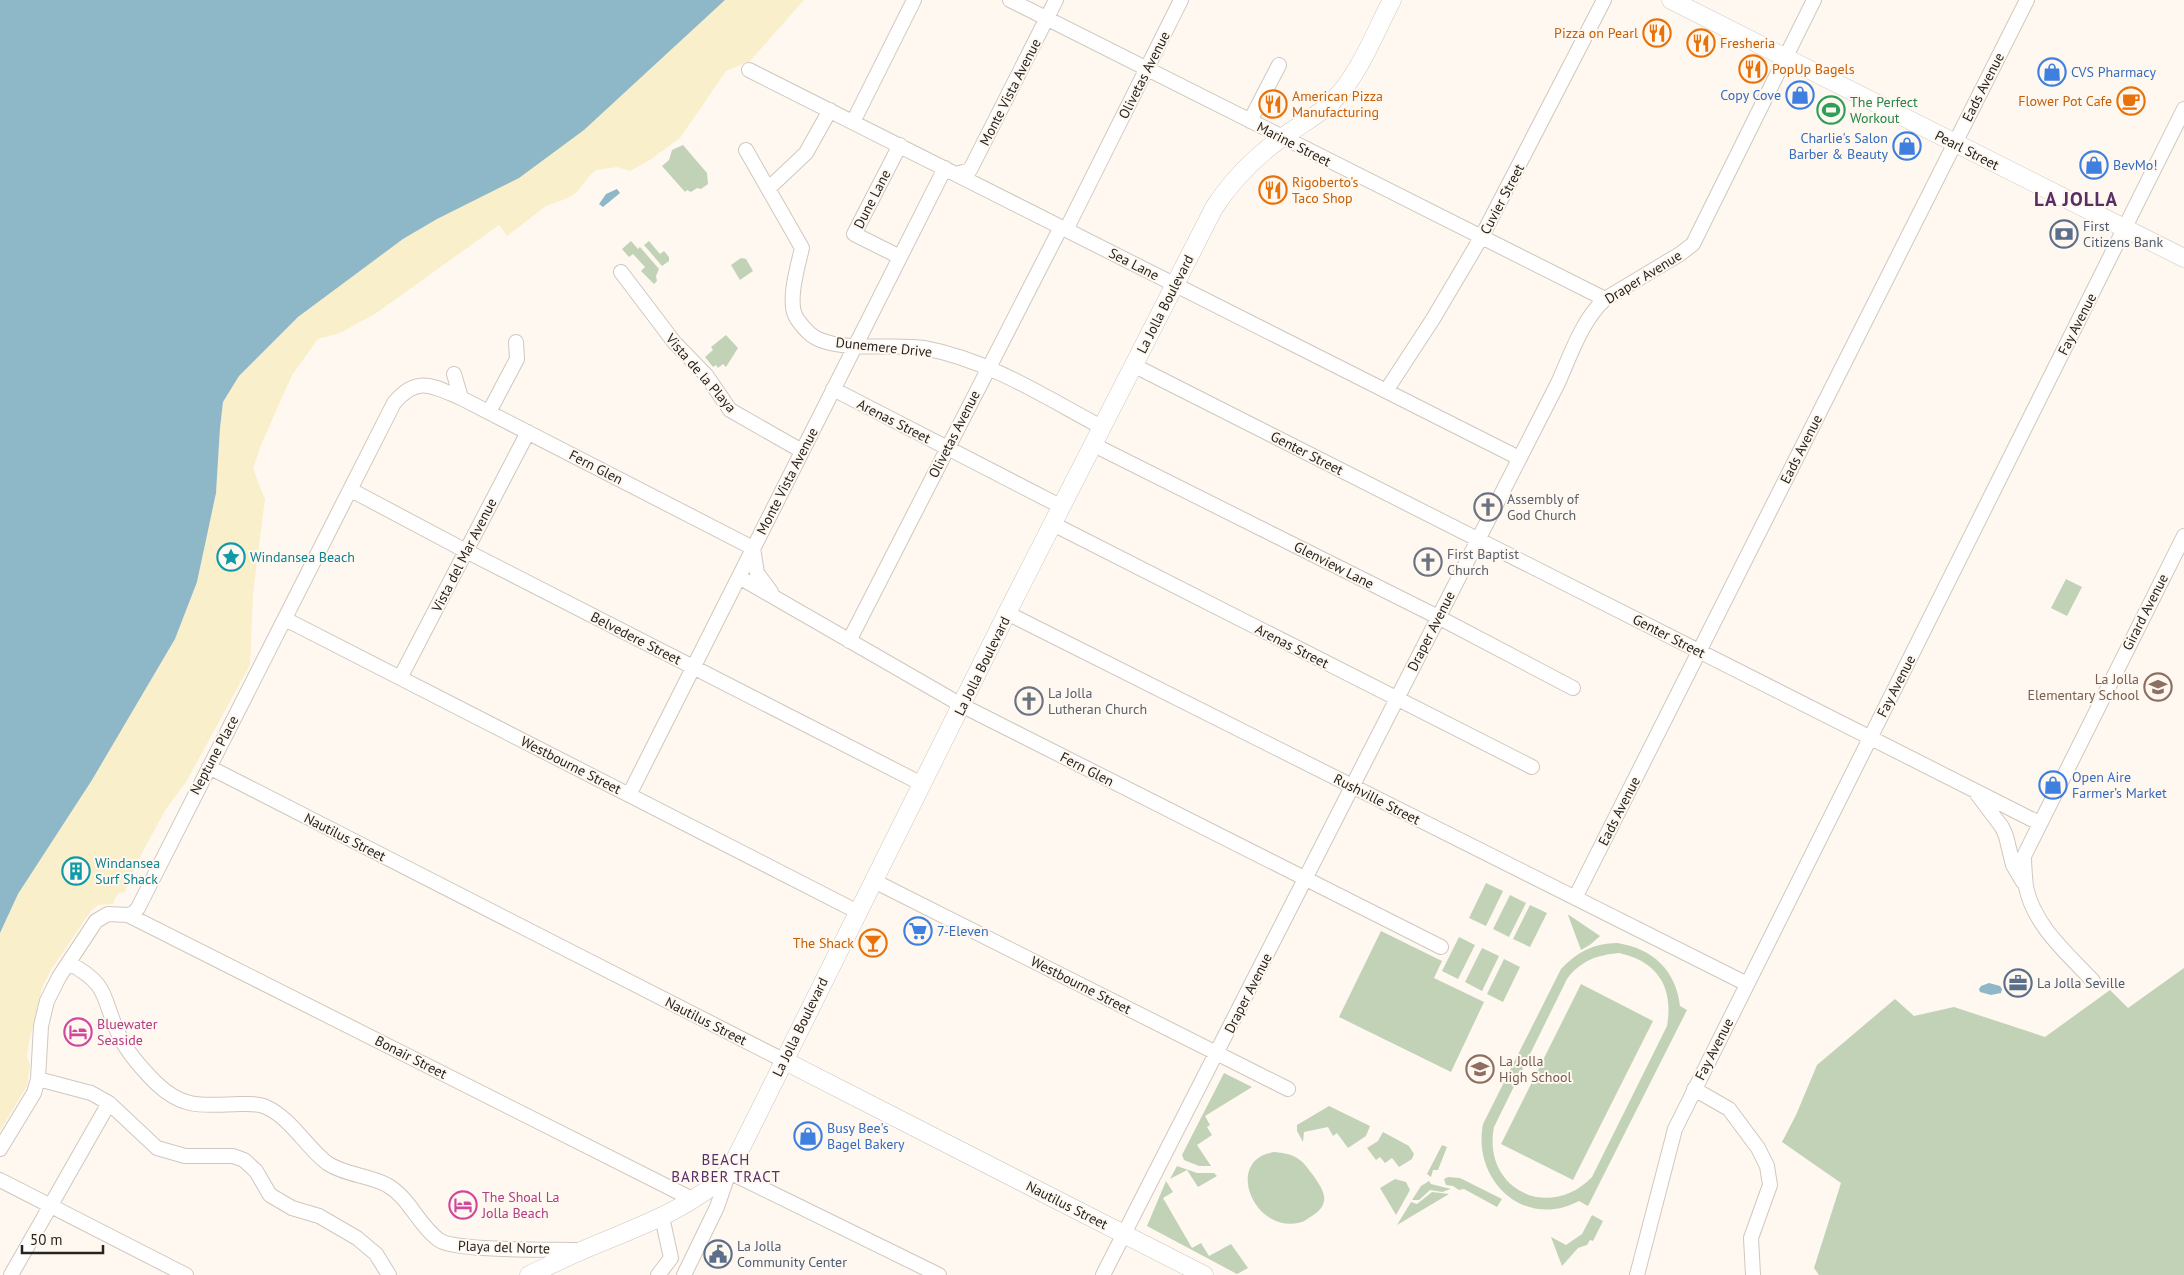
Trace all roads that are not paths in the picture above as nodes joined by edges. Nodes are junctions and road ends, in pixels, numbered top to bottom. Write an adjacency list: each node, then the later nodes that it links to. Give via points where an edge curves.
1 (914, 0): 18 (street)
2 (1010, 0): 10 (street, Marine Street)
3 (1056, 0): 10 (street, Monte Vista Avenue)
4 (1181, 0): 14 (street, Olivetas Avenue)
5 (1392, 0): 19 (main road, La Jolla Boulevard, via 1358,66 1335,100)
6 (1604, 0): 27 (street, Cuvier Street)
7 (1671, 0): 11 (main road, Pearl Street)
8 (1814, 0): 11 (street, Draper Avenue)
9 (2027, 0): 20 (street, Eads Avenue)
10 (1047, 18): 14 (street, Marine Street); 23 (street, Monte Vista Avenue, via 970,170)
11 (1785, 57): 20 (main road, Pearl Street); 32 (street, Draper Avenue, via 1692,244)
12 (1279, 65): 17 (street)
13 (748, 70): 16 (street, Sea Lane)
14 (1152, 72): 17 (street, Marine Street); 25 (street, Olivetas Avenue)
15 (2184, 109): 26 (street, Fay Avenue)
16 (830, 110): 18 (street, Sea Lane); 24 (street, via 806,153)
17 (1250, 121): 19 (street, Marine Street)
18 (853, 122): 21 (street, Sea Lane)
19 (1282, 138): 27 (street, Marine Street); 31 (main road, La Jolla Boulevard, via 1242,172 1223,194)
20 (1954, 143): 26 (main road, Pearl Street); 61 (street, Eads Avenue)
21 (900, 145): 23 (street, Sea Lane); 28 (street, Dune Lane, via 854,234)
22 (746, 150): 24 (street, Dunemere Drive)
23 (950, 171): 25 (street, Sea Lane); 28 (street, Monte Vista Avenue)
24 (769, 188): 34 (street, Dunemere Drive, via 802,248 794,278 794,314 816,338)
25 (1064, 228): 31 (street, Sea Lane); 36 (street, Olivetas Avenue)
26 (2124, 228): 29 (main road, Pearl Street); 67 (street, Fay Avenue)
27 (1482, 236): 32 (street, Marine Street); 39 (street, Cuvier Street)
28 (900, 257): 34 (street, Monte Vista Avenue)
29 (2184, 258)
30 (621, 272): 46 (street, Vista de la Playa, via 674,342 706,375 730,410)
31 (1175, 284): 35 (main road, La Jolla Boulevard); 39 (street, Sea Lane)
32 (1605, 299): 47 (street, Draper Avenue, via 1585,324)
33 (516, 342): 41 (street, via 517,359)
34 (855, 346): 36 (street, Dunemere Drive, via 922,348); 38 (street, Monte Vista Avenue)
35 (1133, 365): 42 (main road, La Jolla Boulevard); 52 (street, Genter Street)
36 (988, 367): 42 (street, Dunemere Drive); 45 (street, Olivetas Avenue)
37 (454, 374): 40 (street)
38 (833, 389): 45 (street, Arenas Street); 46 (street, Monte Vista Avenue)
39 (1386, 390): 47 (street, Sea Lane)
40 (461, 398): 41 (street, Fern Glen); 48 (street, Neptune Place, via 430,385 420,385 402,393)
41 (489, 412): 43 (street, Fern Glen)
42 (1103, 428): 44 (main road, La Jolla Boulevard)
43 (528, 432): 53 (street, Fern Glen); 54 (street, Vista del Mar Avenue)
44 (1094, 445): 49 (main road, La Jolla Boulevard); 58 (street, Glenview Lane)
45 (947, 448): 49 (street, Arenas Street); 60 (street, Olivetas Avenue)
46 (802, 451): 53 (street, Monte Vista Avenue)
47 (1519, 458): 52 (street, Draper Avenue)
48 (351, 490): 54 (street, Belvedere Street); 59 (street, Neptune Place)
49 (1062, 507): 50 (main road, La Jolla Boulevard)
50 (1053, 524): 57 (main road, La Jolla Boulevard); 65 (street, Arenas Street)
51 (2184, 536): 74 (street, Girard Avenue)
52 (1478, 539): 58 (street, Draper Avenue); 61 (street, Genter Street)
53 (753, 548): 55 (street, Monte Vista Avenue); 56 (street, via 757,573)
54 (466, 551): 62 (street, Belvedere Street); 63 (street, Vista del Mar Avenue)
55 (739, 577): 56 (street, Fern Glen); 62 (street, Monte Vista Avenue)
56 (782, 602): 60 (street, Fern Glen)
57 (1007, 613): 66 (main road, La Jolla Boulevard); 71 (street, Rushville Street)
58 (1438, 617): 64 (street, Glenview Lane); 65 (street, Draper Avenue)
59 (285, 619): 63 (street, Westbourne Street); 68 (street, Neptune Place)
60 (849, 641): 66 (street, Fern Glen)
61 (1699, 651): 67 (street, Genter Street); 78 (street, Eads Avenue)
62 (693, 667): 70 (street, Belvedere Street); 73 (street, Monte Vista Avenue)
63 (400, 678): 73 (street, Westbourne Street)
64 (1573, 688)
65 (1397, 698): 69 (street, Arenas Street); 71 (street, Draper Avenue)
66 (962, 706): 70 (main road, La Jolla Boulevard); 75 (street, Fern Glen)
67 (1870, 737): 72 (street, Genter Street); 84 (street, Fay Avenue)
68 (208, 767): 80 (street, Neptune Place, via 138,908); 86 (street, Nautilus Street)
69 (1532, 767)
70 (922, 784): 76 (main road, La Jolla Boulevard)
71 (1353, 786): 75 (street, Draper Avenue); 78 (street, Rushville Street)
72 (1974, 790): 74 (street, Genter Street); 77 (street, via 2002,827 2013,865)
73 (629, 795): 79 (street, Westbourne Street)
74 (2039, 823): 77 (street, via 2024,856)
75 (1305, 879): 81 (street, Fern Glen); 85 (street, Draper Avenue)
76 (874, 881): 79 (main road, La Jolla Boulevard); 85 (street, Westbourne Street)
77 (2026, 888): 83 (street, via 2040,921)
78 (1575, 898): 84 (street, Rushville Street)
79 (858, 912): 86 (main road, La Jolla Boulevard)
80 (128, 915): 82 (street, via 108,914 96,920); 94 (street, Bonair Street)
81 (1441, 947)
82 (69, 963): 87 (street, via 59,977 43,1014); 98 (street, Playa del Norte, via 90,975 106,996 119,1035 133,1056 157,1084 184,1102 193,1105 251,1104 281,1114 328,1163 373,1179 399,1193 432,1234 448,1244 476,1248)
83 (2093, 981)
84 (1747, 984): 88 (street, Fay Avenue)
85 (1217, 1053): 89 (street, Westbourne Street); 97 (street, Draper Avenue)
86 (783, 1060): 92 (main road, La Jolla Boulevard); 97 (main road, Nautilus Street)
87 (38, 1079): 90 (street, via 91,1093); 91 (street, via 34,1093)
88 (1694, 1089): 110 (street, Fay Avenue, via 1676,1129); 111 (street, via 1729,1110 1758,1148 1767,1166 1770,1185 1751,1238)
89 (1288, 1090)
90 (109, 1103): 95 (street); 102 (street, via 157,1148 185,1156 234,1156 244,1160 256,1171 270,1195 357,1238 376,1254)
91 (0, 1149)
92 (729, 1172): 94 (main road, La Jolla Boulevard); 106 (street, via 717,1207); 107 (street)
93 (0, 1180): 95 (street)
94 (694, 1200): 96 (main road, La Jolla Boulevard)
95 (51, 1207): 100 (street); 101 (street)
96 (662, 1217): 98 (main road, La Jolla Boulevard); 99 (street)
97 (1125, 1235): 108 (street, Draper Avenue); 109 (main road, Nautilus Street)
98 (582, 1250): 103 (main road, La Jolla Boulevard)
99 (671, 1258): 104 (street); 105 (street)
100 (11, 1275)
101 (186, 1275)
102 (389, 1275)
103 (530, 1275)
104 (658, 1275)
105 (680, 1275)
106 (684, 1275)
107 (939, 1275)
108 (1104, 1275)
109 (1204, 1275)
110 (1637, 1275)
111 (1753, 1275)

